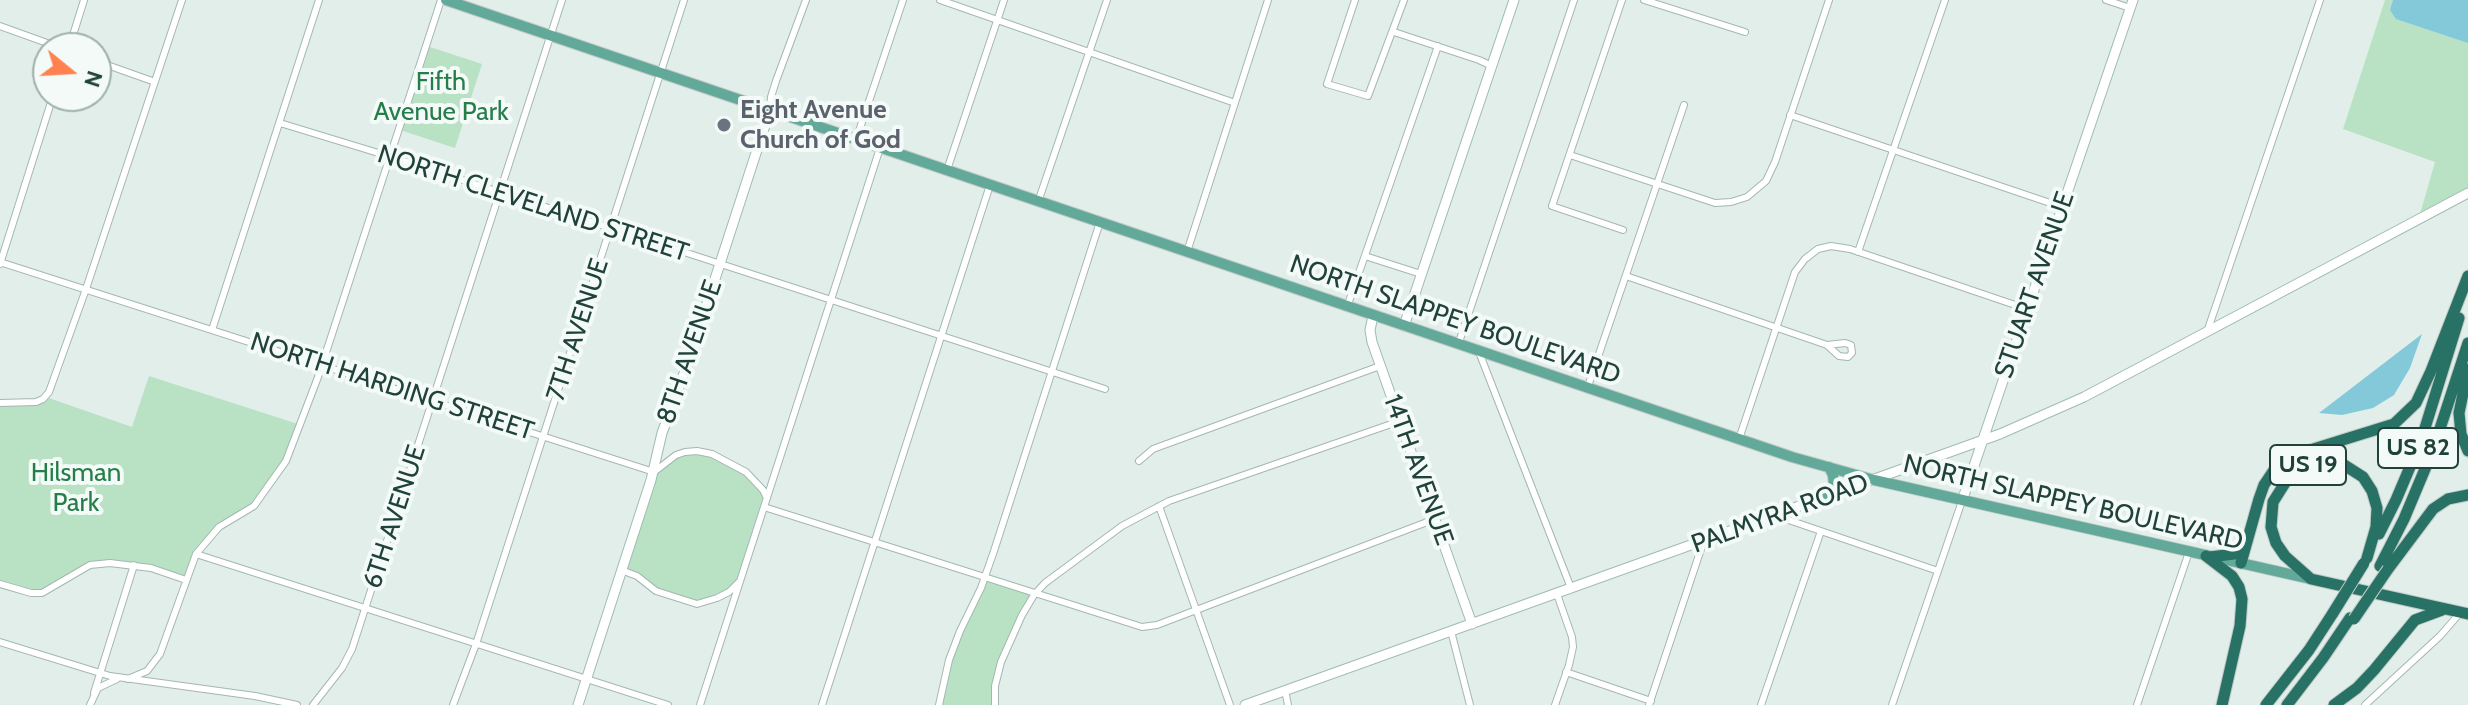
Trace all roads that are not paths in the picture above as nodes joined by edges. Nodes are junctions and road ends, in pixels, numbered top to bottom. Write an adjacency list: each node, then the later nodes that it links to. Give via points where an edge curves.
1 (84, 0): 26 (street)
2 (182, 0): 36 (street)
3 (319, 0): 42 (street)
4 (444, 0): 29 (main road, NORTH SLAPPEY BOULEVARD); 47 (street)
5 (562, 0): 29 (street, 6TH AVENUE)
6 (684, 0): 35 (street, 7TH AVENUE)
7 (806, 0): 39 (street, 8TH AVENUE)
8 (903, 0): 43 (street)
9 (940, 0): 24 (street)
10 (1004, 0): 24 (street)
11 (1107, 0): 32 (street)
12 (1268, 0): 37 (street)
13 (1355, 0): 27 (street, via 1327,84 1368,96)
14 (1404, 0): 27 (street)
15 (1514, 0): 33 (street)
16 (1574, 0): 79 (street)
17 (1622, 0): 46 (street)
18 (1644, 0): 28 (street)
19 (1829, 0): 41 (street)
20 (1945, 0): 45 (street)
21 (2106, 0): 23 (street)
22 (2320, 0): 76 (street)
23 (2132, 4): 54 (street, STUART AVENUE)
24 (997, 19): 32 (street); 48 (street)
25 (0, 26): 30 (street)
26 (74, 32)
27 (1394, 32): 31 (street)
28 (1745, 32)
29 (550, 35): 35 (main road, NORTH SLAPPEY BOULEVARD); 51 (street, 6TH AVENUE)
30 (32, 38)
31 (1438, 46): 33 (street); 60 (street)
32 (1089, 51): 37 (street); 53 (street)
33 (1492, 66): 63 (street)
34 (112, 67): 36 (street)
35 (661, 73): 39 (main road, NORTH SLAPPEY BOULEVARD); 56 (street, 7TH AVENUE)
36 (155, 82): 67 (street)
37 (1235, 103): 58 (street)
38 (1684, 105): 49 (street)
39 (770, 110): 43 (main road, NORTH SLAPPEY BOULEVARD); 62 (street, 8TH AVENUE)
40 (48, 112): 61 (street)
41 (1790, 115): 45 (street); 49 (street, via 1766,181 1747,197 1715,203)
42 (280, 123): 47 (street, NORTH CLEVELAND STREET); 74 (street)
43 (856, 140): 44 (main road, NORTH SLAPPEY BOULEVARD)
44 (880, 148): 48 (main road, NORTH SLAPPEY BOULEVARD); 68 (street)
45 (1894, 150): 54 (street); 59 (street)
46 (1570, 155): 49 (street); 57 (street, via 1552,206)
47 (391, 157): 51 (street, NORTH CLEVELAND STREET); 82 (street)
48 (947, 170): 50 (main road, NORTH SLAPPEY BOULEVARD)
49 (1657, 184): 64 (street)
50 (990, 185): 53 (main road, NORTH SLAPPEY BOULEVARD); 77 (street)
51 (499, 193): 56 (street, NORTH CLEVELAND STREET); 88 (street, 6TH AVENUE)
52 (2468, 193): 76 (street, PALMYRA ROAD)
53 (1038, 202): 55 (main road, NORTH SLAPPEY BOULEVARD)
54 (2062, 207): 70 (street, STUART AVENUE)
55 (1100, 222): 58 (main road, NORTH SLAPPEY BOULEVARD); 85 (street)
56 (611, 229): 62 (street, NORTH CLEVELAND STREET); 91 (street, 7TH AVENUE)
57 (1623, 230)
58 (1187, 252): 69 (main road, NORTH SLAPPEY BOULEVARD)
59 (1858, 252): 70 (street); 73 (street, via 1831,246 1812,252 1795,272)
60 (1365, 256): 63 (street); 69 (street)
61 (0, 263): 67 (street, NORTH HARDING STREET)
62 (720, 264): 68 (street, NORTH CLEVELAND STREET); 97 (street, 8TH AVENUE, via 662,433)
63 (1421, 274): 72 (street)
64 (1626, 276): 73 (street); 87 (street)
65 (2468, 276): 75 (highway)
66 (2468, 287): 75 (highway, US 82)
67 (86, 289): 74 (street, NORTH HARDING STREET); 89 (street, via 45,397)
68 (831, 299): 77 (street, NORTH CLEVELAND STREET); 101 (street)
69 (1347, 307): 71 (main road, NORTH SLAPPEY BOULEVARD)
70 (2027, 309): 93 (street, STUART AVENUE)
71 (1373, 316): 72 (main road, NORTH SLAPPEY BOULEVARD); 83 (street, 14TH AVENUE, via 1370,336)
72 (1404, 326): 79 (main road, NORTH SLAPPEY BOULEVARD)
73 (1776, 327): 80 (street); 92 (street)
74 (212, 330): 82 (street, NORTH HARDING STREET)
75 (2451, 331): 108 (highway, via 2410,411 2387,426 2281,463 2264,485); 114 (highway, US 82, via 2421,441)
76 (2207, 332): 93 (street, PALMYRA ROAD, via 2084,397)
77 (942, 335): 85 (street, NORTH CLEVELAND STREET); 110 (street)
78 (2468, 343): 117 (highway, US 82, via 2428,463)
79 (1458, 345): 81 (main road, NORTH SLAPPEY BOULEVARD)
80 (1827, 345)
81 (1479, 352): 87 (main road, NORTH SLAPPEY BOULEVARD); 125 (street)
82 (322, 364): 88 (street, NORTH HARDING STREET); 112 (street, via 286,461 271,486 254,506 219,527)
83 (1380, 366): 90 (street, 14TH AVENUE); 95 (street, via 1153,449)
84 (2468, 369): 94 (highway, via 2459,420)
85 (1052, 371): 86 (street, NORTH CLEVELAND STREET); 120 (street)
86 (1105, 389)
87 (1587, 389): 92 (main road, NORTH SLAPPEY BOULEVARD)
88 (433, 400): 91 (street, NORTH HARDING STREET); 129 (street, 6TH AVENUE)
89 (0, 403)
90 (1400, 421): 103 (street); 106 (street, 14TH AVENUE)
91 (543, 436): 97 (street, NORTH HARDING STREET); 136 (street, 7TH AVENUE)
92 (1739, 439): 96 (main road, NORTH SLAPPEY BOULEVARD)
93 (1983, 440): 98 (street, PALMYRA ROAD); 102 (street, STUART AVENUE)
94 (2468, 451)
95 (1139, 461)
96 (1829, 467): 98 (main road, NORTH SLAPPEY BOULEVARD); 100 (main road, via 1834,486)
97 (654, 472): 101 (street, via 676,455 703,451 746,472); 118 (street, 8TH AVENUE)
98 (1874, 480): 100 (street, PALMYRA ROAD); 102 (main road, NORTH SLAPPEY BOULEVARD)
99 (2468, 495): 117 (highway, via 2433,509)
100 (1825, 497): 105 (street, PALMYRA ROAD)
101 (767, 498): 104 (street)
102 (1962, 501): 111 (main road, NORTH SLAPPEY BOULEVARD); 119 (street, STUART AVENUE)
103 (1159, 506): 126 (street, via 1084,552); 130 (street)
104 (764, 507): 110 (street); 121 (street)
105 (1774, 515): 107 (street); 109 (street, PALMYRA ROAD)
106 (1435, 519): 130 (street); 133 (street, 14TH AVENUE)
107 (1821, 531): 119 (street); 159 (street)
108 (2249, 532): 113 (highway, via 2234,554); 115 (highway)
109 (1704, 540): 125 (street, PALMYRA ROAD); 143 (street)
110 (874, 543): 120 (street); 151 (street)
111 (2189, 552): 113 (main road, NORTH SLAPPEY BOULEVARD); 161 (street)
112 (196, 554): 123 (street); 129 (street)
113 (2208, 556): 115 (main road, NORTH SLAPPEY BOULEVARD); 162 (highway, via 2232,576 2242,599)
114 (2365, 561): 122 (highway, US 19, via 2377,518 2372,491 2349,466 2312,464 2284,482 2271,518 2276,543); 163 (highway, US 19, bridge, via 2309,650)
115 (2241, 563): 122 (main road, NORTH SLAPPEY BOULEVARD)
116 (134, 565): 123 (street); 124 (street, via 90,565 42,593); 138 (street)
117 (2384, 568): 164 (highway, US 82, bridge)
118 (621, 570): 121 (street, via 656,591 697,604 729,592); 140 (street, 8TH AVENUE)
119 (1938, 571): 160 (street, STUART AVENUE)
120 (984, 578): 126 (street); 152 (street, via 956,638)
121 (741, 579): 150 (street)
122 (2311, 579): 128 (highway, NORTH SLAPPEY BOULEVARD)
123 (186, 580): 139 (street, via 160,654 147,671)
124 (0, 584)
125 (1571, 588): 127 (street, PALMYRA ROAD)
126 (1036, 593): 130 (street, via 1142,627); 153 (street, via 1001,662)
127 (1557, 594): 133 (street, PALMYRA ROAD); 137 (street, via 1572,637)
128 (2406, 600): 131 (highway, NORTH SLAPPEY BOULEVARD); 132 (highway)
129 (366, 608): 136 (street); 146 (street, 6TH AVENUE, via 346,661)
130 (1196, 609): 154 (street)
131 (2445, 609): 132 (highway, NORTH SLAPPEY BOULEVARD); 165 (highway, via 2415,620 2357,688)
132 (2466, 610): 166 (street)
133 (1472, 624): 134 (street, PALMYRA ROAD)
134 (1451, 631): 141 (street, PALMYRA ROAD); 157 (street)
135 (0, 642): 138 (street)
136 (476, 644): 140 (street); 147 (street, 7TH AVENUE)
137 (1566, 672): 143 (street); 158 (street)
138 (100, 673): 139 (street); 142 (street)
139 (125, 678): 142 (street); 145 (street)
140 (587, 680): 148 (street, 8TH AVENUE); 149 (street)
141 (1285, 690): 155 (street, PALMYRA ROAD); 156 (street)
142 (94, 693): 144 (street)
143 (1650, 703)
144 (90, 705)
145 (297, 705)
146 (313, 705)
147 (453, 705)
148 (578, 705)
149 (668, 705)
150 (700, 705)
151 (822, 705)
152 (939, 705)
153 (995, 705)
154 (1230, 705)
155 (1245, 705)
156 (1288, 705)
157 (1470, 705)
158 (1555, 705)
159 (1761, 705)
160 (1892, 705)
161 (2137, 705)
162 (2222, 705)
163 (2266, 705)
164 (2287, 705)
165 (2334, 705)
166 (2365, 705)

